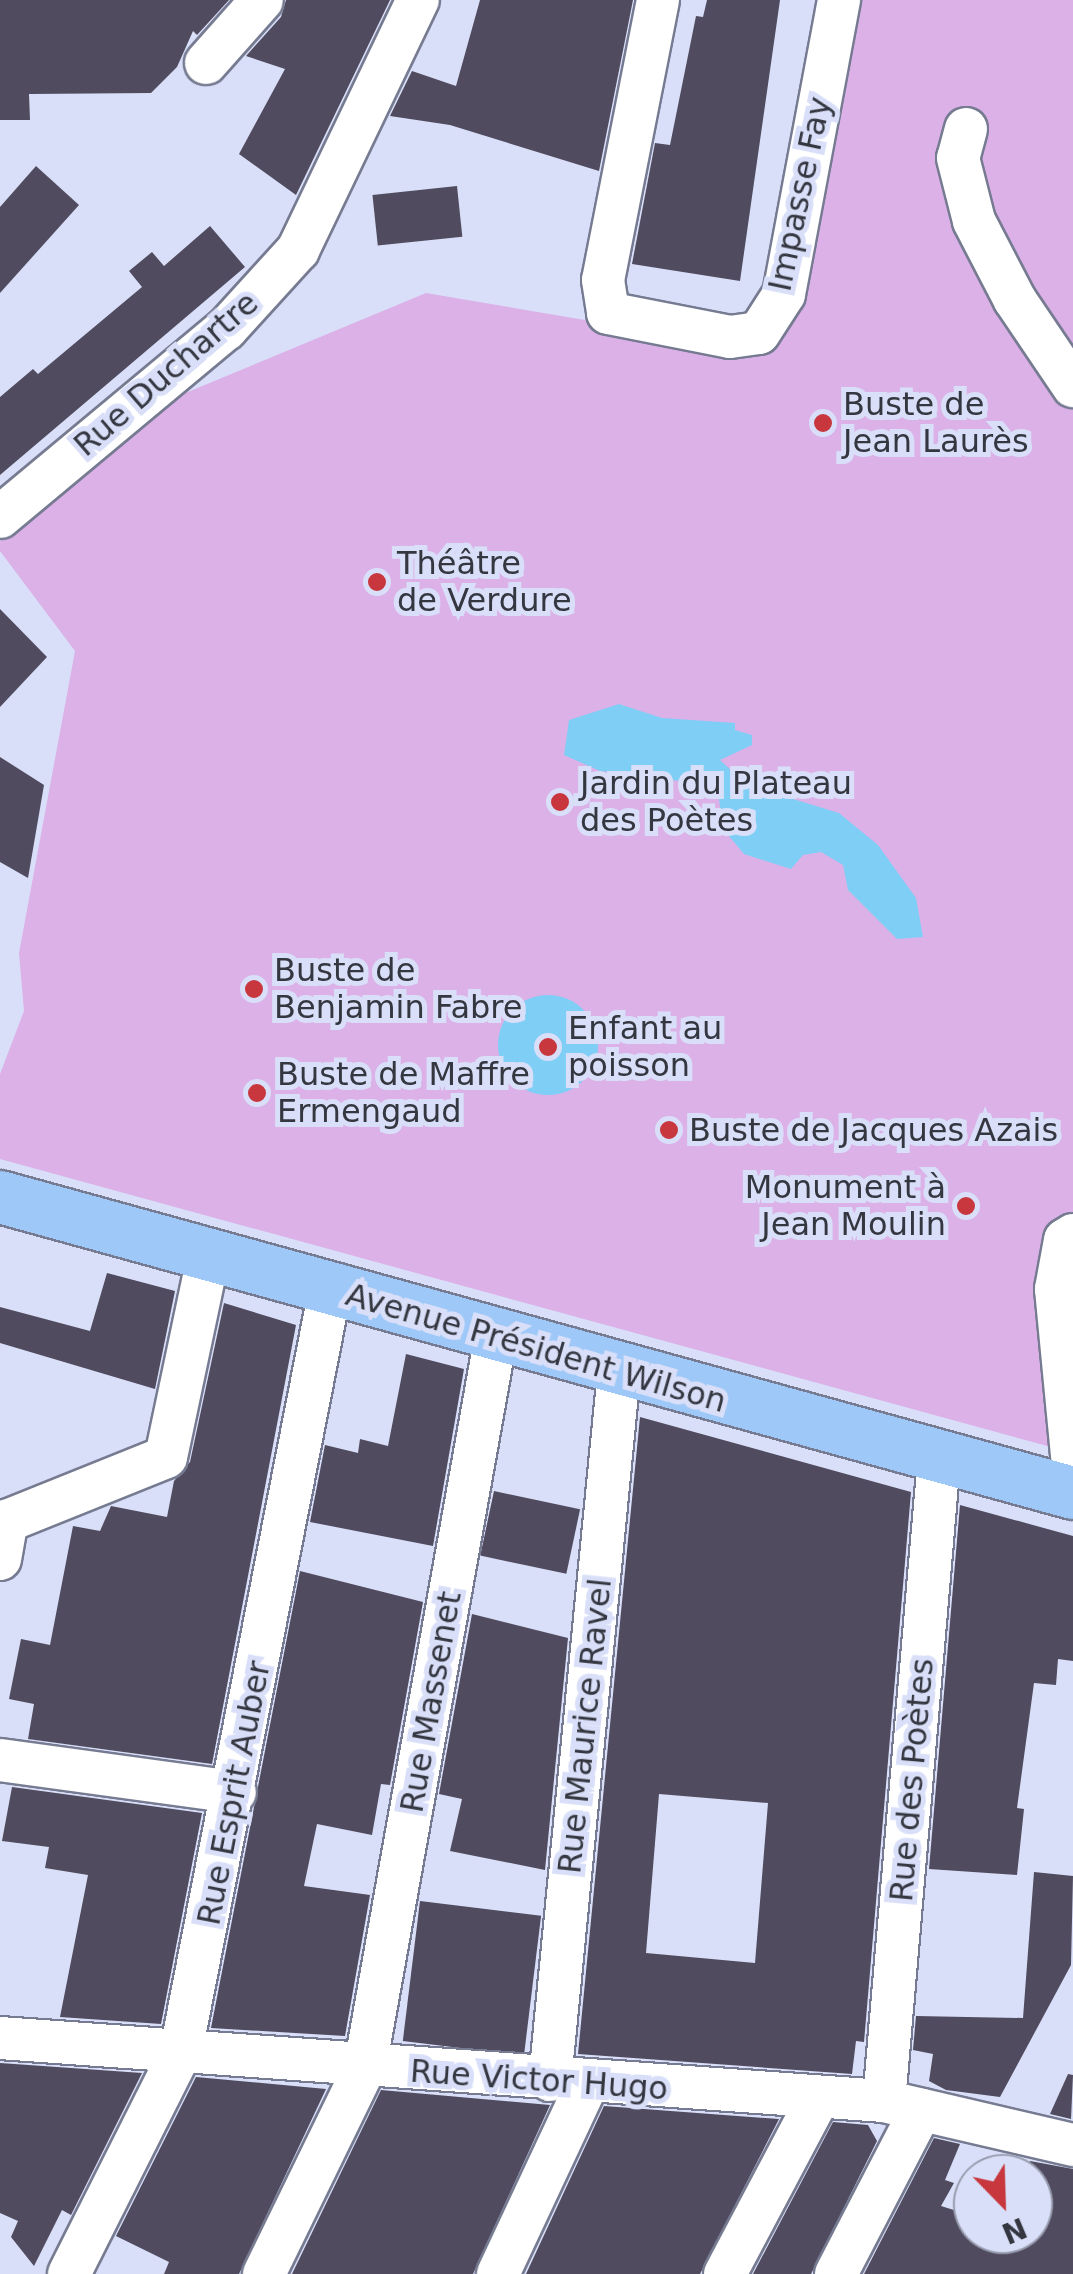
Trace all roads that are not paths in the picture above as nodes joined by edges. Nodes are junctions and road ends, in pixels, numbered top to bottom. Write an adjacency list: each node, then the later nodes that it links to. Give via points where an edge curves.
1 (262, 0): 5 (street)
2 (418, 0): 8 (street, Rue Duchartre, via 298,250 226,329)
3 (658, 0): 4 (street, Impasse Fay, via 603,280 608,313 730,337 758,333 784,294)
4 (839, 0)
5 (206, 63)
6 (966, 129): 7 (street, via 958,158 974,221)
7 (1073, 386)
8 (0, 517)
9 (0, 1197): 11 (main road, Avenue Président Wilson)
10 (1073, 1235): 16 (street, via 1065,1240 1056,1289)
11 (208, 1256): 12 (main road, Avenue Président Wilson); 18 (street, via 166,1457 7,1521)
12 (330, 1290): 13 (main road, Avenue Président Wilson); 20 (street, Rue Esprit Auber)
13 (496, 1336): 14 (main road, Avenue Président Wilson); 23 (street, Rue Massenet)
14 (619, 1372): 15 (main road, Avenue Président Wilson); 24 (street, Rue Maurice Ravel)
15 (939, 1459): 17 (main road, Avenue Président Wilson); 26 (street, Rue des Poètes)
16 (1073, 1467)
17 (1073, 1493)
18 (0, 1559)
19 (0, 1760): 20 (street)
20 (236, 1792): 22 (street, Rue Esprit Auber)
21 (0, 2038): 22 (street, Rue Victor Hugo)
22 (181, 2052): 23 (street, Rue Victor Hugo); 28 (street, Rue Esprit Auber)
23 (365, 2067): 24 (street, Rue Victor Hugo); 29 (street, Rue Massenet)
24 (569, 2082): 25 (street, Rue Victor Hugo); 30 (street, Rue Maurice Ravel)
25 (818, 2098): 26 (street, Rue Victor Hugo); 31 (street)
26 (902, 2105): 27 (street, Rue Victor Hugo); 32 (street)
27 (1073, 2145)
28 (70, 2274)
29 (264, 2274)
30 (498, 2274)
31 (725, 2274)
32 (836, 2274)

